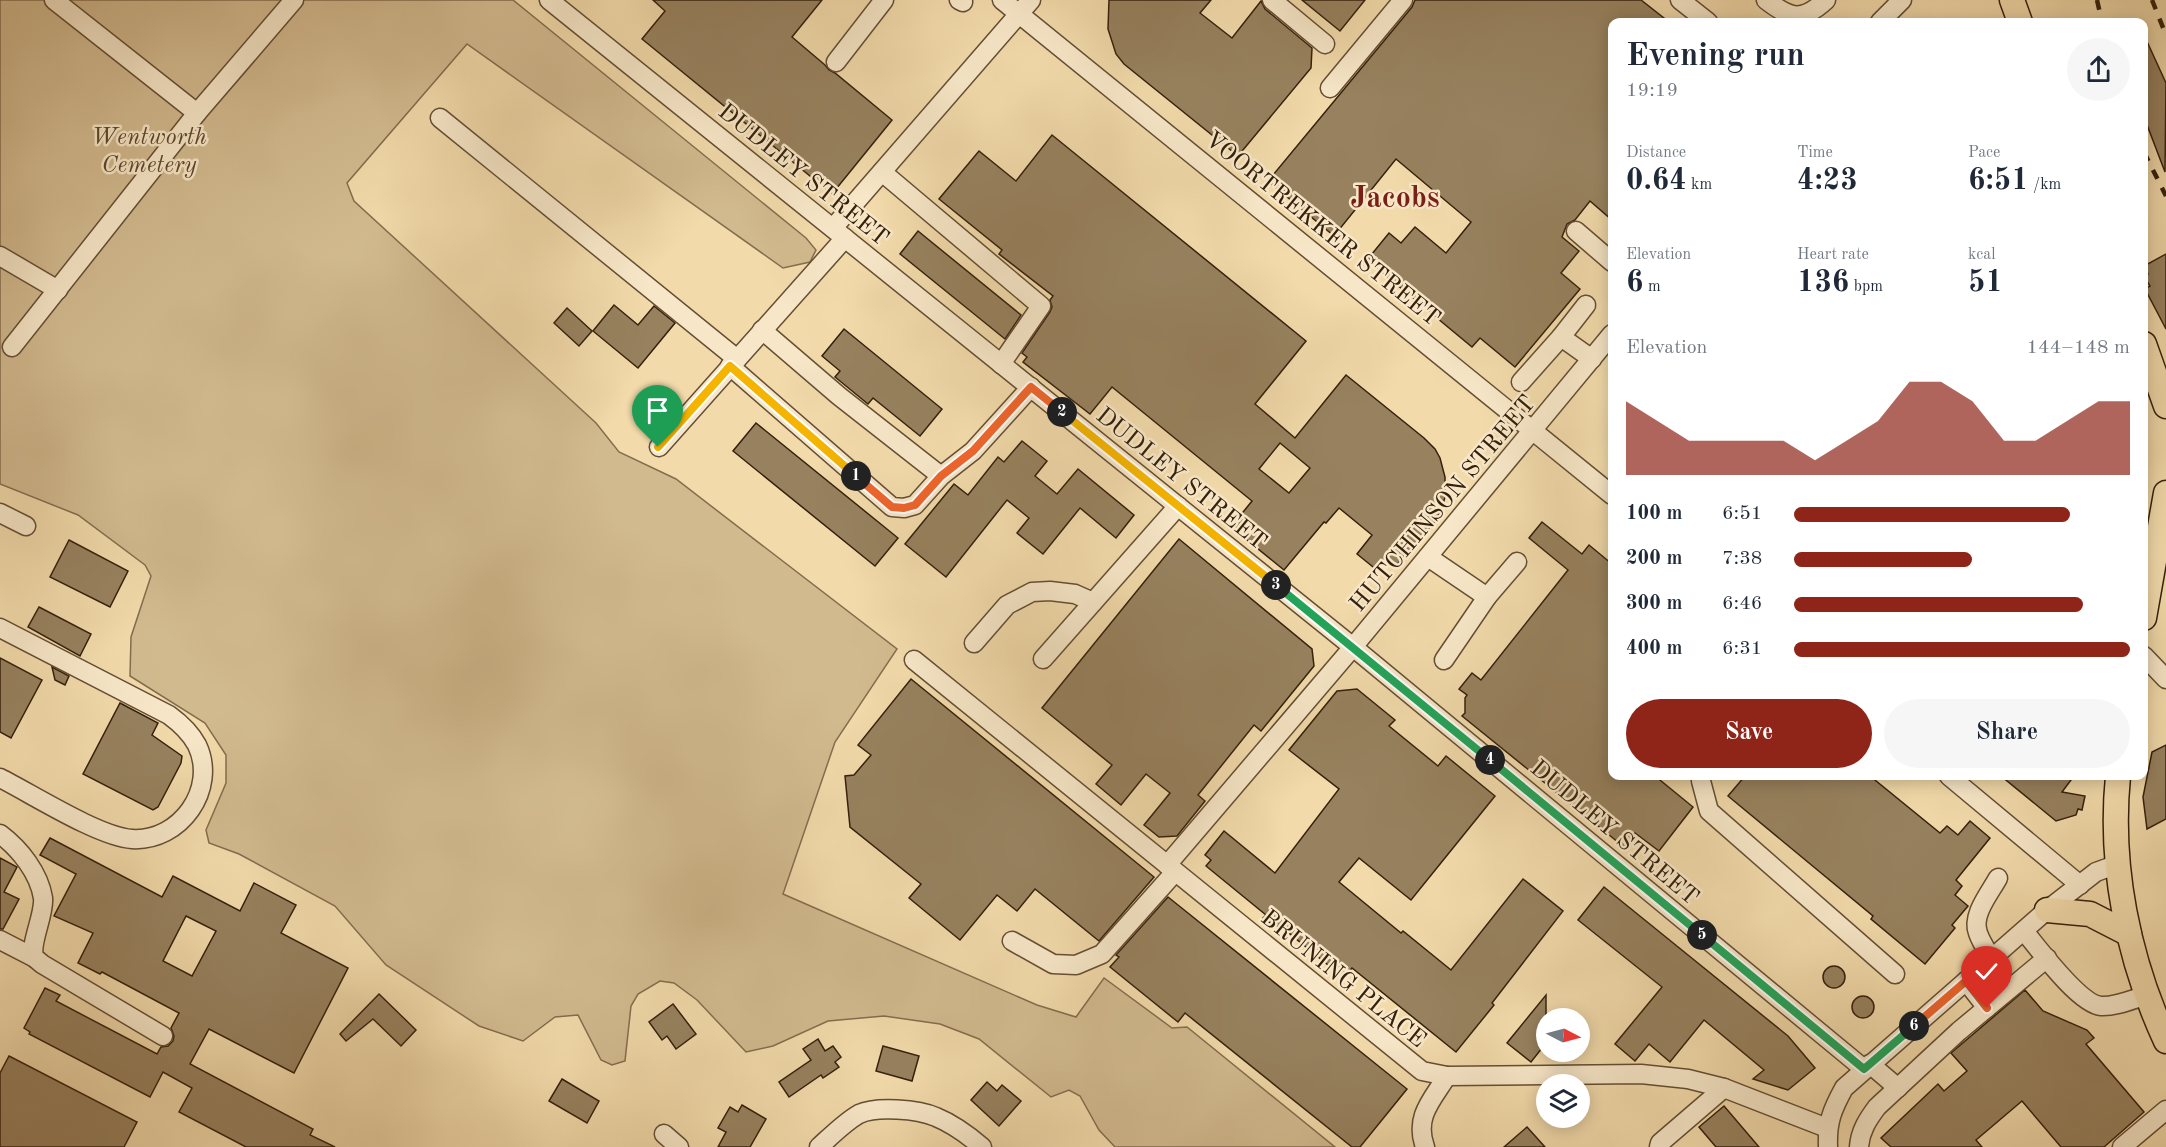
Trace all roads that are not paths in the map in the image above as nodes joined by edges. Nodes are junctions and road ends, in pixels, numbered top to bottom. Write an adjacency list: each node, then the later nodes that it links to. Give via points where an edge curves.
1 (54, 0): 20 (street)
2 (294, 0): 20 (street)
3 (549, 0): 24 (street, DUDLEY STREET)
4 (884, 0): 18 (street)
5 (1002, 0): 13 (street, VOORTREKKER STREET)
6 (1272, 0): 17 (street)
7 (1403, 0): 19 (street)
8 (1680, 0): 14 (street)
9 (1766, 0): 10 (street, via 1782,13 1797,16 1813,12)
10 (1826, 0)
11 (1902, 0): 15 (street)
12 (2012, 0): 16 (main road)
13 (1026, 7): 22 (street); 40 (street, VOORTREKKER STREET)
14 (1703, 18)
15 (1884, 18)
16 (2019, 18)
17 (1325, 44)
18 (836, 62)
19 (1330, 88)
20 (197, 113): 27 (street)
21 (440, 118): 35 (street)
22 (882, 172): 24 (street); 36 (street, via 1041,306)
23 (1576, 231): 26 (street)
24 (839, 233): 29 (street); 36 (street, DUDLEY STREET)
25 (0, 256): 27 (street)
26 (1608, 259)
27 (58, 290): 32 (street)
28 (1586, 305): 30 (street)
29 (762, 330): 35 (street); 42 (street)
30 (1561, 337): 34 (street); 37 (street)
31 (1608, 339): 34 (street, HUTCHINSON STREET)
32 (12, 347)
33 (2148, 355): 39 (main road)
34 (1592, 359): 40 (street, HUTCHINSON STREET)
35 (734, 362): 41 (street); 42 (street, via 892,507 915,505)
36 (1001, 363): 38 (street, DUDLEY STREET)
37 (1521, 382)
38 (1031, 387): 42 (street, via 973,451); 45 (street, DUDLEY STREET)
39 (2166, 406)
40 (1534, 430): 43 (street, VOORTREKKER STREET); 49 (street, HUTCHINSON STREET)
41 (658, 447)
42 (941, 476)
43 (1608, 492)
44 (2166, 494): 47 (main road)
45 (1178, 506): 53 (street); 56 (street, DUDLEY STREET)
46 (0, 513): 48 (street)
47 (2152, 519): 51 (main road)
48 (26, 526)
49 (1428, 557): 52 (street); 56 (street, HUTCHINSON STREET)
50 (1517, 562): 52 (street)
51 (2148, 568)
52 (1487, 597): 59 (street)
53 (1093, 602): 55 (street, via 1075,594 1032,592 1007,605); 57 (street)
54 (0, 628): 62 (street, via 169,715 190,735 202,761 197,799 187,816 175,827 148,839 110,834)
55 (974, 643)
56 (1353, 647): 68 (street, HUTCHINSON STREET); 85 (street, DUDLEY STREET)
57 (1043, 659)
58 (914, 660): 68 (street, BRUNING PLACE)
59 (1444, 660)
60 (2148, 660): 61 (street)
61 (2166, 679)
62 (0, 778)
63 (1701, 780): 79 (street, via 1709,811)
64 (1954, 780): 70 (street)
65 (2118, 780): 67 (main road)
66 (0, 834): 76 (street, via 18,848 41,892 42,915)
67 (2118, 864): 70 (street, via 2096,872); 73 (main road)
68 (1171, 869): 75 (street, HUTCHINSON STREET, via 1102,954 1076,964 1053,964); 86 (street, BRUNING PLACE, via 1403,1057 1422,1071)
69 (1998, 878): 78 (street, via 1977,922 1977,931)
70 (2080, 885): 71 (street)
71 (2047, 910): 72 (street); 73 (main road, via 2090,914)
72 (2024, 931): 77 (street); 78 (street)
73 (2129, 934): 81 (main road)
74 (0, 940): 76 (street)
75 (1012, 941)
76 (35, 958): 83 (street)
77 (2047, 958): 81 (street, via 2072,988 2096,1005); 82 (street)
78 (1992, 959): 80 (street)
79 (1895, 974)
80 (1966, 981): 82 (street); 85 (street)
81 (2147, 995): 84 (main road)
82 (1987, 1008): 88 (street)
83 (163, 1035)
84 (2166, 1041)
85 (1867, 1066): 88 (street, DUDLEY STREET); 90 (street, via 1844,1088)
86 (1447, 1076): 87 (street, BRUNING PLACE, via 1641,1074); 95 (street, via 1423,1114 1421,1133)
87 (1724, 1088): 90 (street, BRUNING PLACE); 96 (street)
88 (1898, 1088): 98 (street, via 1867,1121)
89 (2166, 1110): 99 (street)
90 (1827, 1128): 97 (street)
91 (664, 1134): 92 (street)
92 (679, 1147)
93 (819, 1147): 94 (street, via 858,1115 873,1109 934,1116 968,1134)
94 (982, 1147)
95 (1425, 1147)
96 (1659, 1147)
97 (1828, 1147)
98 (1859, 1147)
99 (2122, 1147)

